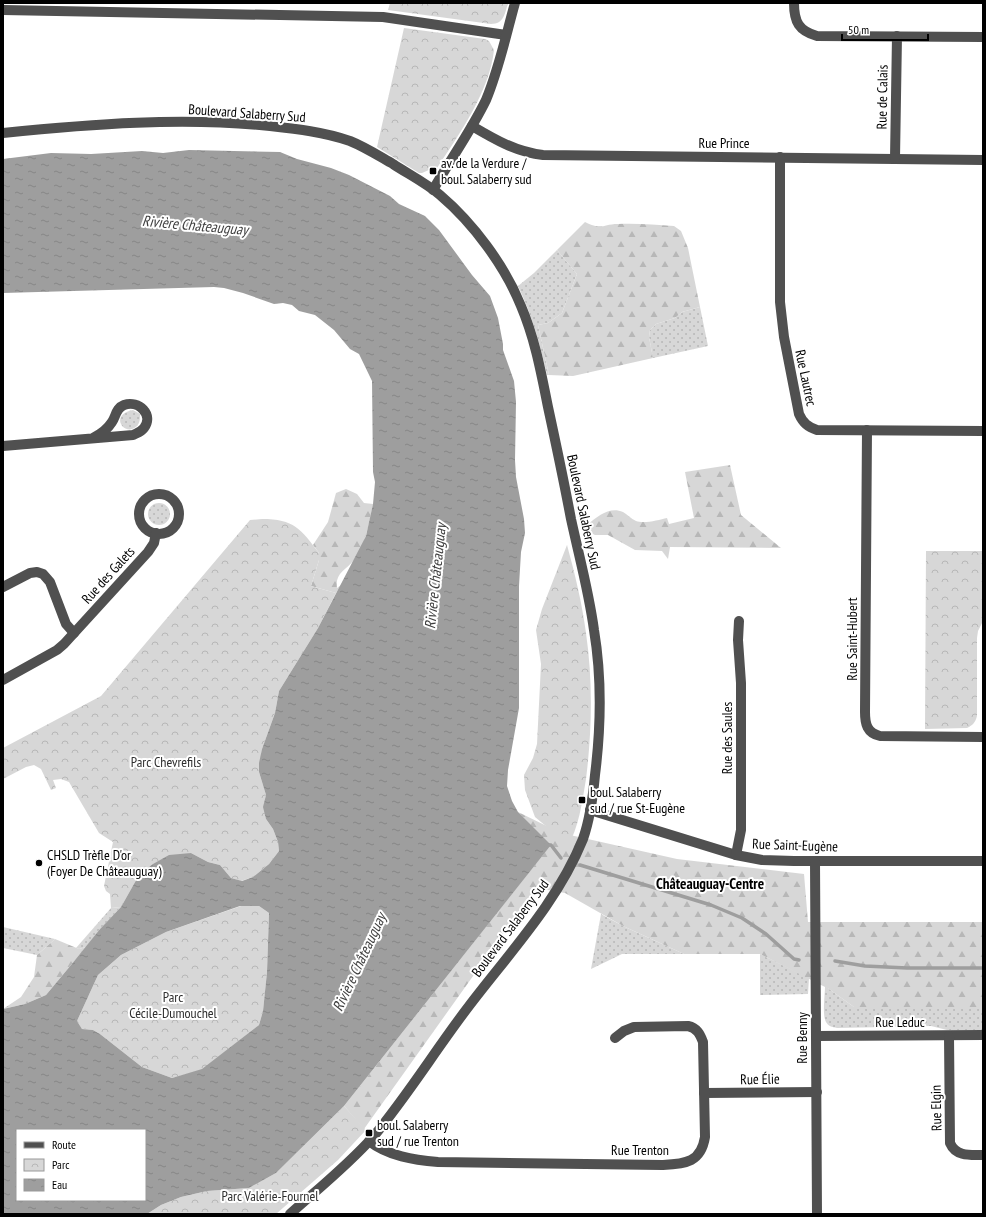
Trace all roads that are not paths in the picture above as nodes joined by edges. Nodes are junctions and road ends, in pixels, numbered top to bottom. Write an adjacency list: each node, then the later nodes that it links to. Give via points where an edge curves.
1 (515, 3): 4 (street)
2 (794, 3): 5 (street, via 797,22 810,34)
3 (3, 10): 4 (street, via 377,17)
4 (506, 35): 7 (street, via 490,89)
5 (896, 36): 6 (street); 10 (street, Rue de Calais)
6 (983, 37)
7 (472, 126): 9 (street, Rue Prince, via 516,149 543,155); 12 (street)
8 (3, 133): 12 (street, Boulevard Salaberry Sud, via 93,125 155,123 226,123 294,129 336,137 356,144)
9 (780, 157): 10 (street, Rue Prince); 13 (street, Rue Lautrec, via 780,302 799,414 807,426 817,430)
10 (895, 158): 11 (street, Rue Prince)
11 (983, 160)
12 (433, 190): 23 (street, Boulevard Salaberry Sud, via 466,220 496,261 514,288 534,339 596,643 599,726)
13 (868, 430): 14 (street, Rue Lautrec); 22 (street, Rue Saint-Hubert, via 865,722 873,734 880,736)
14 (983, 431)
15 (93, 438): 15 (street, via 133,435 144,428 144,411 135,404 122,406 106,430); 16 (street)
16 (3, 446)
17 (156, 533): 20 (street, Rue des Galets, via 154,543 148,552)
18 (3, 587): 20 (street, via 30,573 43,574 50,582 66,624)
19 (739, 621): 24 (street, Rue des Saules, via 741,830)
20 (74, 633): 21 (street, Rue des Galets, via 57,650)
21 (3, 680)
22 (983, 737)
23 (590, 810): 24 (street, Rue Saint-Eugène); 33 (street, Boulevard Salaberry Sud, via 580,845 549,903)
24 (736, 855): 25 (street, Rue Saint-Eugène, via 762,860)
25 (816, 861): 26 (street, Rue Saint-Eugène); 28 (street, Rue Benny)
26 (983, 861)
27 (983, 1035): 29 (street, Rue Leduc)
28 (816, 1036): 29 (street, Rue Leduc); 31 (street, Rue Benny)
29 (949, 1036): 34 (street, Rue Elgin, via 950,1143 958,1153)
30 (615, 1038): 32 (street, Rue Trenton, via 629,1028 640,1026 692,1027 699,1033 702,1042)
31 (817, 1092): 32 (street, Rue Élie); 36 (street, Rue Benny)
32 (704, 1093): 33 (street, Rue Trenton, via 702,1149 696,1158 680,1164 417,1160 392,1154)
33 (369, 1141): 35 (street, Boulevard Salaberry Sud)
34 (983, 1155)
35 (290, 1214)
36 (817, 1214)

